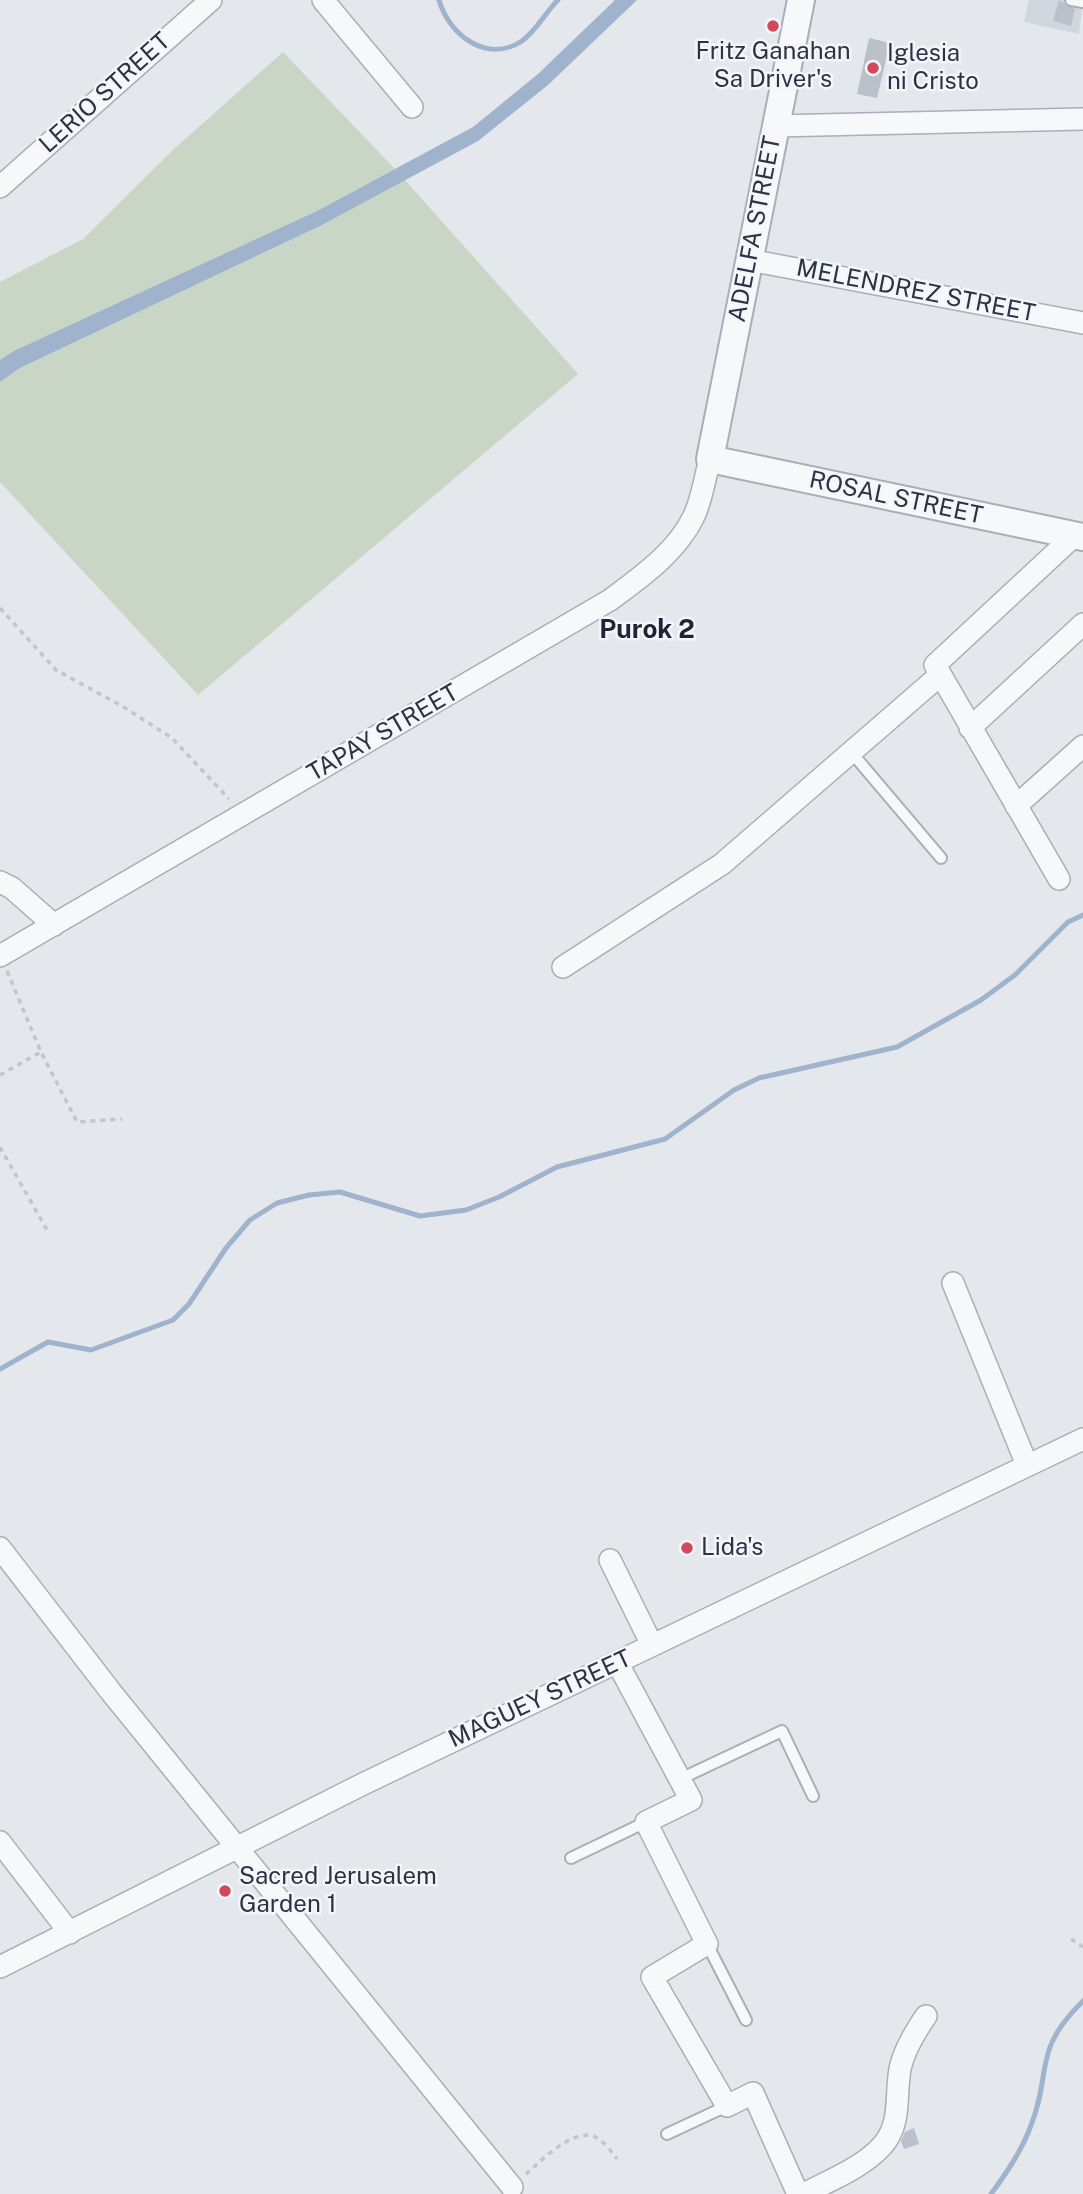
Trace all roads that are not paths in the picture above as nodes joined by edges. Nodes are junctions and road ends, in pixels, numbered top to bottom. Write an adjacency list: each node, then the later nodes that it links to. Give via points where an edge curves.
1 (211, 0): 9 (street, LERIO STREET)
2 (323, 0): 6 (street)
3 (801, 0): 8 (street, ADELFA STREET)
4 (1071, 0): 5 (lane)
5 (1083, 2)
6 (412, 107)
7 (1083, 119): 8 (street)
8 (775, 126): 10 (street, ADELFA STREET)
9 (0, 187)
10 (748, 260): 11 (street, MELENDREZ STREET); 12 (street, ADELFA STREET)
11 (1083, 323)
12 (710, 459): 13 (street, ROSAL STREET); 23 (street, TAPAY STREET, via 694,516 684,533 641,577 583,617)
13 (1079, 536): 15 (street, via 938,660)
14 (1083, 624): 16 (street)
15 (939, 676): 16 (street); 18 (street)
16 (970, 728): 19 (street)
17 (1083, 746): 19 (street)
18 (852, 753): 20 (lane); 25 (street, via 722,864)
19 (1016, 806): 21 (street)
20 (941, 858)
21 (1059, 879)
22 (0, 882): 23 (street)
23 (54, 926): 24 (street, TAPAY STREET)
24 (0, 956)
25 (563, 967)
26 (953, 1283): 28 (street)
27 (1083, 1439): 28 (street, MAGUEY STREET)
28 (1027, 1465): 31 (street, MAGUEY STREET)
29 (0, 1548): 37 (street)
30 (610, 1560): 31 (street)
31 (652, 1646): 32 (street, MAGUEY STREET)
32 (617, 1662): 33 (street); 37 (street, MAGUEY STREET)
33 (680, 1779): 34 (lane, via 782,1731); 35 (street, via 691,1800)
34 (813, 1796)
35 (646, 1822): 38 (lane); 40 (street)
36 (0, 1842): 39 (street)
37 (239, 1848): 39 (street, MAGUEY STREET); 46 (street)
38 (571, 1858)
39 (70, 1933): 41 (street, MAGUEY STREET)
40 (707, 1944): 43 (lane); 44 (street, via 652,1977)
41 (0, 1967)
42 (926, 2016): 48 (street, via 900,2069 899,2108 884,2144 864,2162)
43 (746, 2020)
44 (727, 2106): 45 (lane); 47 (street, via 753,2094)
45 (667, 2134)
46 (512, 2187)
47 (798, 2194)
48 (804, 2194)

